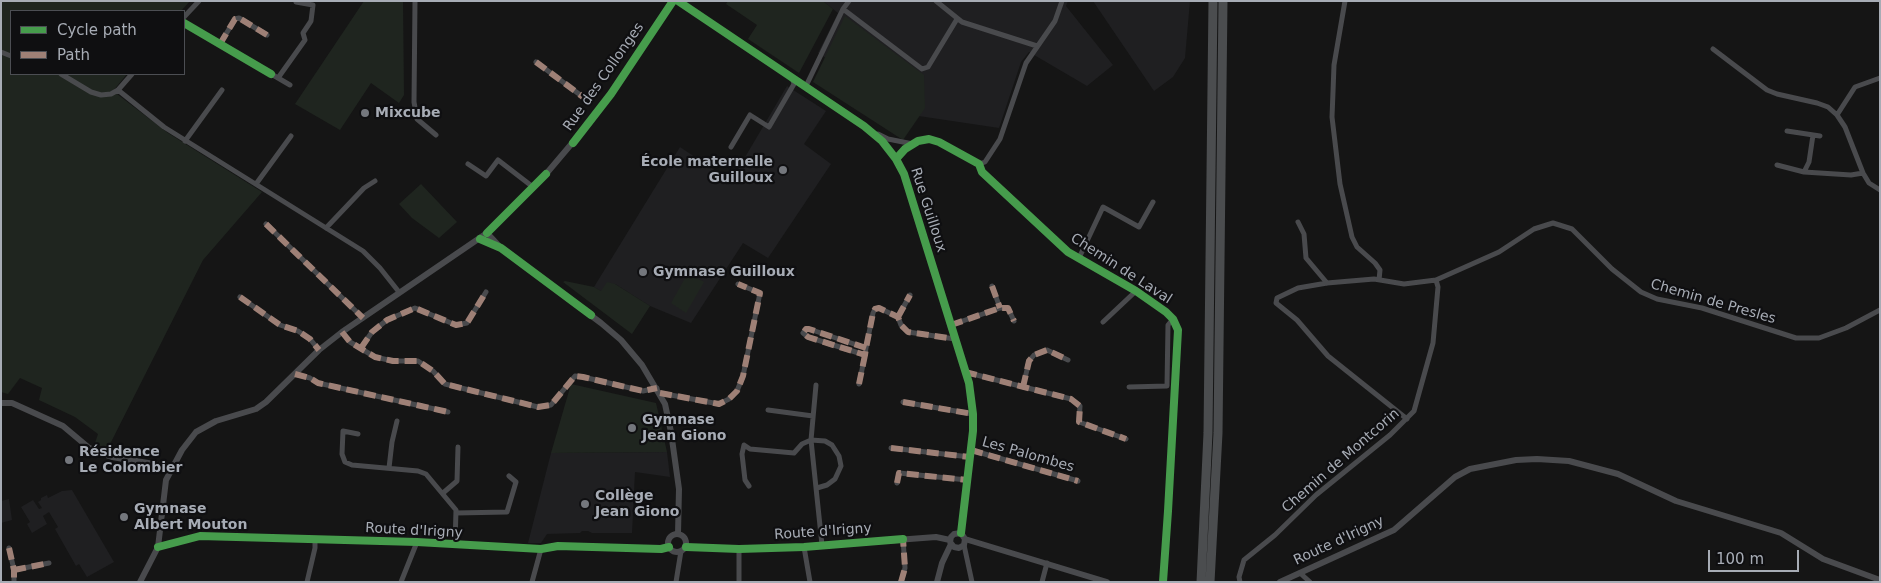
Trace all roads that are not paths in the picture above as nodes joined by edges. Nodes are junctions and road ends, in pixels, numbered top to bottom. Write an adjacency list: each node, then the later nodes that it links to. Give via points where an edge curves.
1 (199, 1): 13 (street)
2 (415, 1): 34 (street, via 416,119)
3 (673, 1): 49 (street, Rue des Collonges, via 612,94 574,143)
4 (678, 1): 23 (street, Rue Guilloux)
5 (849, 1): 12 (street)
6 (936, 1): 14 (street)
7 (1062, 1): 18 (street, via 1055,21)
8 (1213, 1): 151 (highway, via 1208,433)
9 (1223, 1): 152 (highway, via 1218,433)
10 (1345, 1): 59 (street, via 1334,65 1332,117 1340,184 1352,237 1357,247 1380,270)
11 (296, 2): 24 (street, via 312,5 311,21 303,33 304,40)
12 (843, 9): 14 (street, via 922,69 928,66); 27 (street)
13 (185, 16)
14 (956, 19): 18 (street)
15 (185, 24): 17 (street)
16 (267, 35): 17 (street, via 239,18 234,19)
17 (220, 44): 24 (street)
18 (1037, 46): 43 (street, via 1024,67 1000,139 985,162)
19 (1713, 49): 31 (street, via 1767,90 1817,103)
20 (536, 62): 30 (street)
21 (63, 75): 28 (street, via 101,95)
22 (131, 75): 28 (street)
23 (792, 76): 27 (street, Rue Guilloux); 40 (street, via 794,84 769,127 750,115)
24 (278, 78): 26 (street)
25 (1880, 78): 31 (street, via 1856,87)
26 (290, 85)
27 (806, 86): 33 (street, Rue Guilloux)
28 (118, 90): 38 (street)
29 (222, 90): 38 (street)
30 (583, 97)
31 (1837, 115): 46 (street)
32 (1787, 131): 35 (street)
33 (873, 132): 39 (street, Chemin de Laval); 41 (street, Rue Guilloux)
34 (436, 135)
35 (1813, 135): 37 (street); 45 (street)
36 (292, 136): 48 (street)
37 (1820, 136)
38 (185, 141): 48 (street)
39 (913, 144): 41 (street); 43 (street, Chemin de Laval, via 924,139 934,140)
40 (731, 147)
41 (896, 158): 76 (street, Rue Guilloux, via 904,174)
42 (468, 164): 49 (street, via 486,176 498,160)
43 (979, 164): 58 (street, Chemin de Laval, via 982,172 1068,252)
44 (1776, 165): 45 (street)
45 (1804, 172): 46 (street)
46 (1863, 173): 50 (street)
47 (375, 181): 54 (street, via 364,188)
48 (256, 184): 54 (street)
49 (533, 187): 55 (street, Rue des Collonges)
50 (1880, 190)
51 (1153, 202): 58 (street, via 1139,227 1103,207)
52 (1298, 222): 61 (street, via 1304,234 1306,258)
53 (266, 224): 72 (street)
54 (326, 228): 65 (street, via 363,251)
55 (488, 233): 56 (street, Rue des Collonges); 57 (street)
56 (480, 239): 57 (street); 65 (street, Rue des Collonges)
57 (501, 248): 90 (street, via 614,334 633,353)
58 (1079, 258): 64 (street, Chemin de Laval)
59 (1379, 280): 60 (street, Chemin de Presles, via 1404,284); 61 (street, Chemin de Presles)
60 (1436, 280): 70 (street, Chemin de Presles, via 1500,252 1534,230 1553,223 1572,229 1612,269 1641,292 1796,338 1820,338); 97 (street, Chemin de Montcorin, via 1433,343 1414,411)
61 (1327, 283): 97 (street, Chemin de Presles, via 1289,292 1277,298 1276,303 1328,356)
62 (738, 284): 90 (street, via 760,293 737,391 729,400 719,404)
63 (992, 286): 69 (street)
64 (1136, 291): 73 (street, Chemin de Laval); 75 (street)
65 (399, 292): 72 (street, Rue des Collonges)
66 (486, 292): 79 (street, via 467,323 456,325 415,308 387,320 372,332)
67 (910, 295): 71 (street)
68 (240, 297): 81 (street, via 280,325 298,330)
69 (1000, 308): 74 (street, via 1008,308); 76 (street)
70 (1880, 310)
71 (898, 317): 78 (street, via 900,325 908,332); 80 (street, via 875,309)
72 (363, 318): 77 (street, Rue des Collonges)
73 (1173, 319): 89 (street, via 1168,325 1167,386); 150 (street, Chemin de Laval, via 1178,330)
74 (1014, 321)
75 (1103, 322)
76 (951, 325): 78 (street, Rue Guilloux)
77 (342, 332): 79 (street); 81 (street, Rue des Collonges)
78 (955, 338): 84 (street, Rue Guilloux)
79 (361, 348): 90 (street, via 375,357 418,361 445,384 538,407 551,405 575,376 643,391)
80 (866, 348): 82 (street); 82 (street, via 804,330 808,337)
81 (319, 350): 85 (street, Rue des Collonges)
82 (865, 355): 86 (street)
83 (1068, 360): 88 (street, via 1047,350 1034,354)
84 (965, 372): 88 (street); 95 (street, Rue Guilloux)
85 (295, 374): 94 (street, via 318,383); 106 (street, Rue des Collonges, via 256,409 216,421 196,432)
86 (859, 384)
87 (816, 386): 96 (street)
88 (1023, 386): 100 (street, via 1071,399 1080,406 1079,422)
89 (1129, 387)
90 (658, 391): 116 (street, via 665,404 679,489)
91 (903, 402): 95 (street)
92 (1, 403): 106 (street, via 18,405 63,426 88,447 106,455)
93 (768, 410): 96 (street)
94 (448, 412)
95 (973, 414): 104 (street, Rue Guilloux)
96 (813, 416): 101 (street)
97 (1407, 419): 153 (street, Chemin de Montcorin, via 1244,560)
98 (398, 421): 105 (street)
99 (358, 434): 105 (street, via 343,431 345,462 352,466)
100 (1126, 439)
101 (811, 440): 111 (street, via 794,453 750,449 744,445 745,480); 112 (street); 112 (street, via 829,443 837,451 840,461 835,480)
102 (458, 447): 113 (street, via 457,481)
103 (891, 448): 104 (street, Les Palombes)
104 (971, 454): 108 (street, Rue Guilloux); 109 (street, Les Palombes)
105 (389, 468): 113 (street, via 422,471)
106 (171, 470): 124 (street, Rue des Collonges, via 164,486)
107 (509, 476): 114 (street, via 516,482 507,512)
108 (967, 480): 110 (street, via 899,473); 115 (street, Rue Guilloux)
109 (1078, 481)
110 (896, 483)
111 (750, 486)
112 (817, 488): 123 (street)
113 (443, 493): 114 (street)
114 (456, 513): 122 (street)
115 (960, 533): 120 (street, via 954,534); 121 (street)
116 (678, 534): 125 (street, via 670,537); 129 (street, via 685,538)
117 (315, 539): 119 (street, Route d'Irigny); 124 (street, Route d'Irigny, via 200,536); 139 (street)
118 (903, 540): 120 (street, Route d'Irigny, via 936,537); 123 (street, Route d'Irigny); 145 (street, via 905,568)
119 (417, 542): 122 (street, Route d'Irigny); 140 (street)
120 (950, 542): 121 (street, Route d'Irigny, via 957,548); 146 (street)
121 (964, 542): 132 (street, Route d'Irigny); 147 (street)
122 (455, 545): 128 (street, Route d'Irigny)
123 (822, 545): 126 (street, Route d'Irigny)
124 (158, 547): 138 (street, Rue des Collonges)
125 (669, 547): 128 (street, Route d'Irigny, via 558,546); 129 (street, via 675,552)
126 (804, 547): 130 (street, Route d'Irigny); 144 (street)
127 (9, 548): 133 (street)
128 (541, 549): 141 (street)
129 (683, 549): 130 (street, Route d'Irigny); 142 (street)
130 (739, 549): 143 (street)
131 (49, 563): 133 (street)
132 (1046, 563): 135 (street, Route d'Irigny); 148 (street)
133 (14, 570): 137 (street)
134 (1300, 573): 136 (street, Route d'Irigny, via 1394,530 1455,477 1470,469 1538,459 1569,461 1618,474 1676,501 1781,533 1823,559); 154 (street, Route d'Irigny); 155 (street)
135 (1095, 580): 149 (street, Route d'Irigny)
136 (1880, 580)
137 (14, 582)
138 (140, 582)
139 (307, 582)
140 (401, 582)
141 (532, 582)
142 (676, 582)
143 (739, 582)
144 (810, 582)
145 (901, 582)
146 (937, 582)
147 (972, 582)
148 (1042, 582)
149 (1107, 582)
150 (1163, 582)
151 (1201, 582)
152 (1210, 582)
153 (1240, 582)
154 (1280, 582)
155 (1310, 582)

